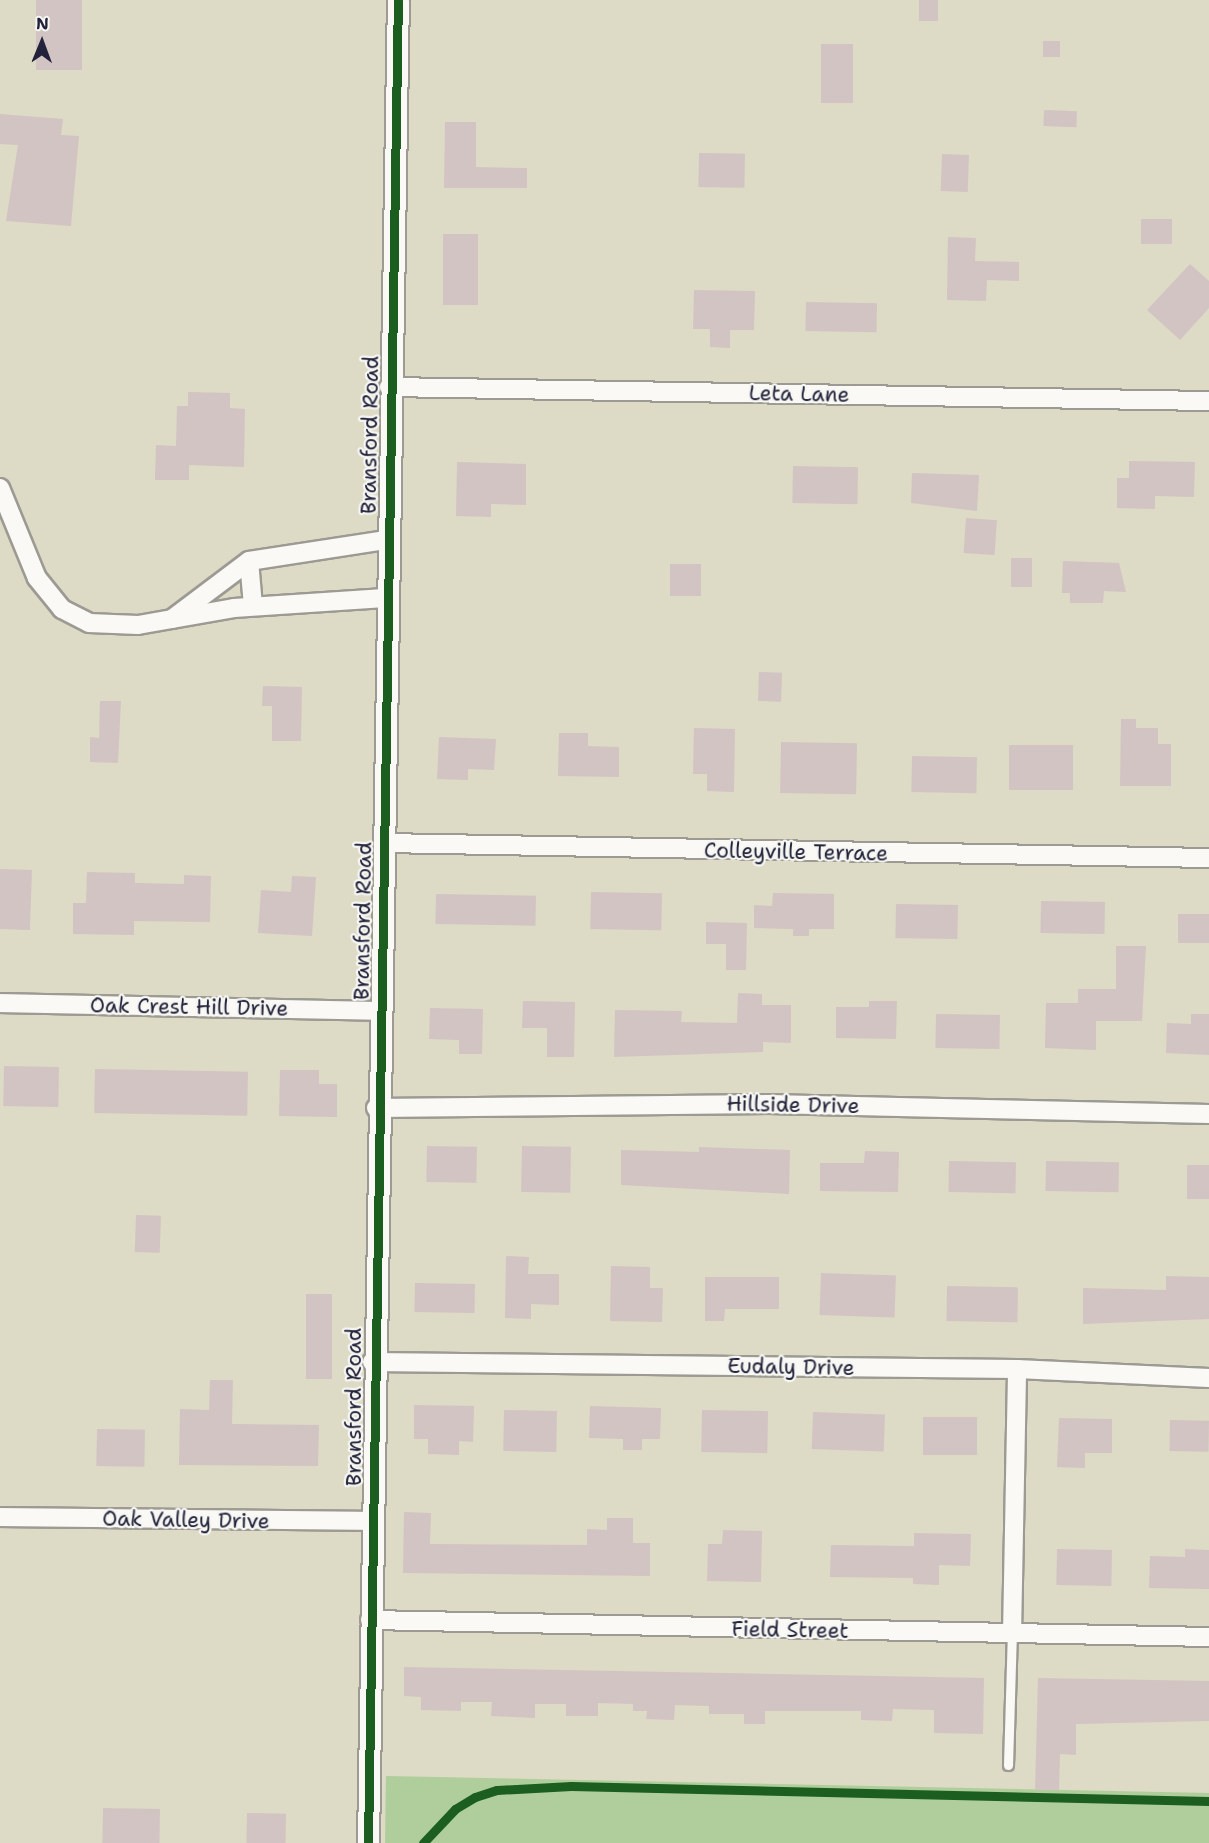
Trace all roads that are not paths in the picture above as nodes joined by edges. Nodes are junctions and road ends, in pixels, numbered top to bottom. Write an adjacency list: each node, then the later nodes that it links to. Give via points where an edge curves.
1 (398, 0): 2 (street, Bransford Road)
2 (389, 387): 3 (street, Leta Lane); 5 (street, Bransford Road)
3 (1209, 401)
4 (0, 488): 9 (street, via 37,578 62,609 89,622)
5 (386, 540): 6 (street); 7 (street, Bransford Road)
6 (249, 561): 8 (street); 9 (street)
7 (386, 598): 8 (street); 10 (street, Bransford Road)
8 (253, 606): 9 (street)
9 (168, 622)
10 (383, 843): 11 (street, Colleyville Terrace); 13 (street, Bransford Road)
11 (1209, 858)
12 (0, 1003): 13 (street, Oak Crest Hill Drive)
13 (379, 1011): 14 (street, Bransford Road)
14 (376, 1108): 15 (street, Hillside Drive, via 769,1104); 16 (street, Bransford Road)
15 (1209, 1114)
16 (372, 1362): 17 (street, Eudaly Drive); 20 (street, Bransford Road)
17 (1017, 1369): 18 (street, Eudaly Drive); 22 (street)
18 (1209, 1378)
19 (0, 1517): 20 (street, Oak Valley Drive)
20 (371, 1521): 21 (street, Bransford Road)
21 (370, 1620): 22 (street, Field Street); 25 (street, Bransford Road)
22 (1012, 1634): 23 (street, Field Street); 24 (lane)
23 (1209, 1637)
24 (1008, 1766)
25 (368, 1843)

